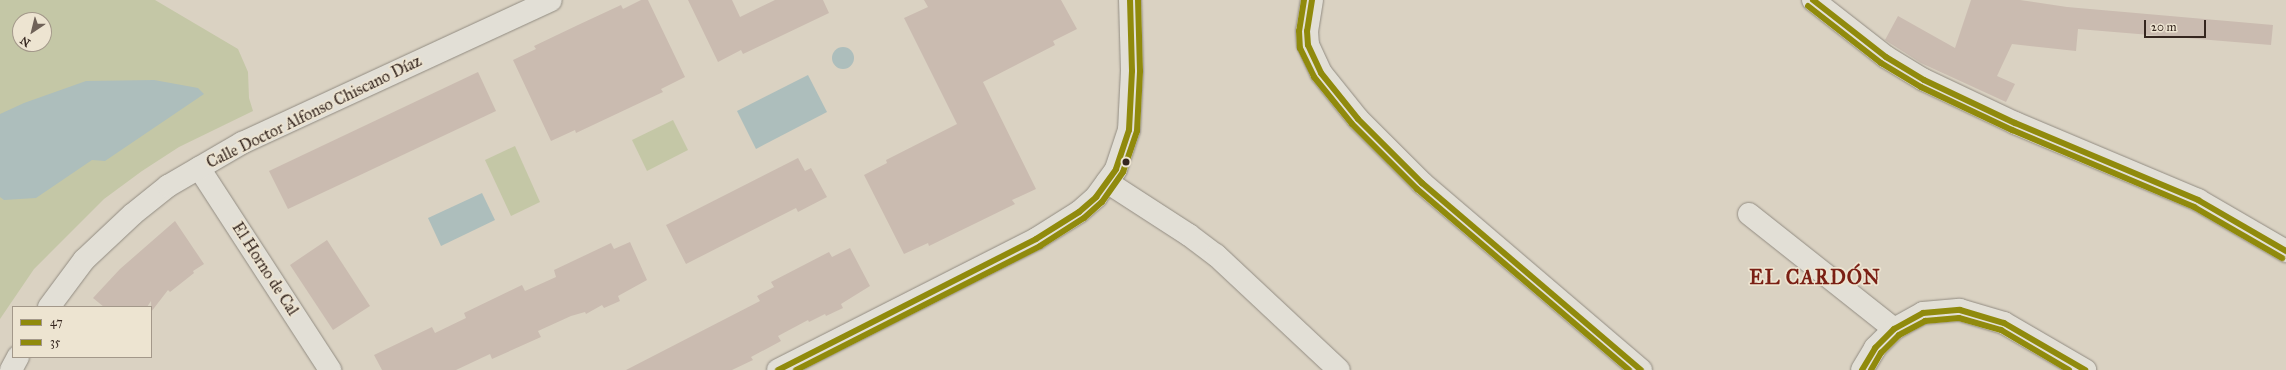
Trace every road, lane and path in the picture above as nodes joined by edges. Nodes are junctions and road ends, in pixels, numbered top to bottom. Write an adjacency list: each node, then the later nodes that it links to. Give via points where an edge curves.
1 (551, 0): 5 (street, Calle Doctor Alfonso Chiscano Díaz, via 242,143)
2 (1130, 0): 6 (street, via 1132,71 1129,130 1122,157)
3 (1312, 0): 16 (street, via 1307,31 1308,45 1321,73 1358,119 1422,183)
4 (1812, 0): 8 (street, via 1886,57 1924,80 2015,123 2198,200)
5 (199, 168): 9 (street, Calle Doctor Alfonso Chiscano Díaz, via 168,186 133,214 84,260); 13 (street, El Horno de Cal)
6 (1107, 182): 14 (street, via 1079,212 1036,239); 15 (street, via 1216,255)
7 (1749, 214): 10 (street)
8 (2286, 252)
9 (50, 306)
10 (1894, 329): 17 (street, via 1875,348); 18 (street, via 1923,313 1960,310 2004,323)
11 (17, 358): 12 (street)
12 (11, 370)
13 (330, 370)
14 (778, 370)
15 (1338, 370)
16 (1641, 370)
17 (1862, 370)
18 (2085, 370)

